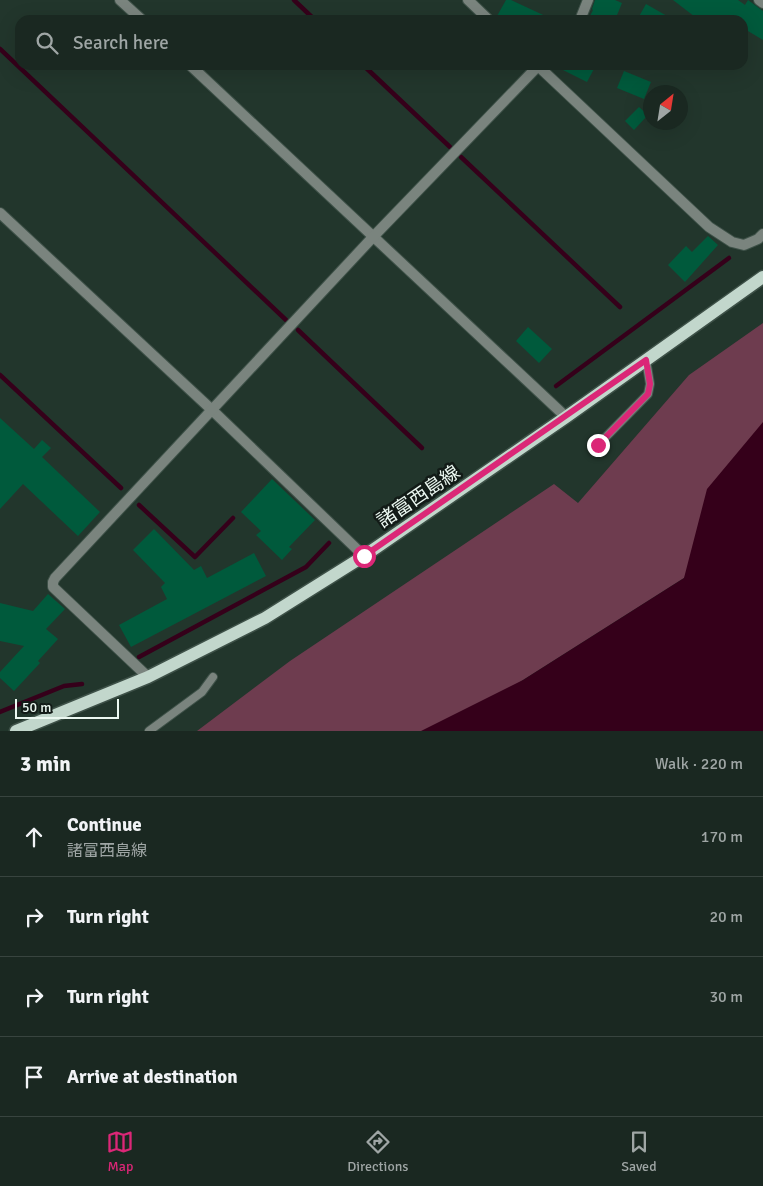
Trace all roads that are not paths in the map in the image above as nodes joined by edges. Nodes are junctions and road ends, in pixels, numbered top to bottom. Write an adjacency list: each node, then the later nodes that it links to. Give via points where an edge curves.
1 (120, 0): 6 (street)
2 (468, 0): 7 (street)
3 (588, 0): 8 (street)
4 (759, 0): 5 (street)
5 (763, 3)
6 (136, 15)
7 (484, 15)
8 (582, 15)
9 (195, 70): 13 (street)
10 (533, 70): 13 (street)
11 (543, 70): 14 (street, via 709,227 732,242 744,245)
12 (0, 214): 17 (street)
13 (373, 237): 17 (street); 18 (street)
14 (761, 239)
15 (763, 277): 16 (main road, 諸富西島線)
16 (646, 360): 18 (main road, 諸富西島線); 19 (lane, via 650,384 648,394)
17 (212, 410): 20 (street); 21 (street, via 52,582 53,587)
18 (566, 417): 20 (main road, 諸富西島線)
19 (598, 445)
20 (364, 556): 21 (main road, 諸富西島線, via 265,618)
21 (148, 677): 23 (main road, 諸富西島線)
22 (213, 677): 24 (lane, via 202,692)
23 (16, 731)
24 (149, 731)

